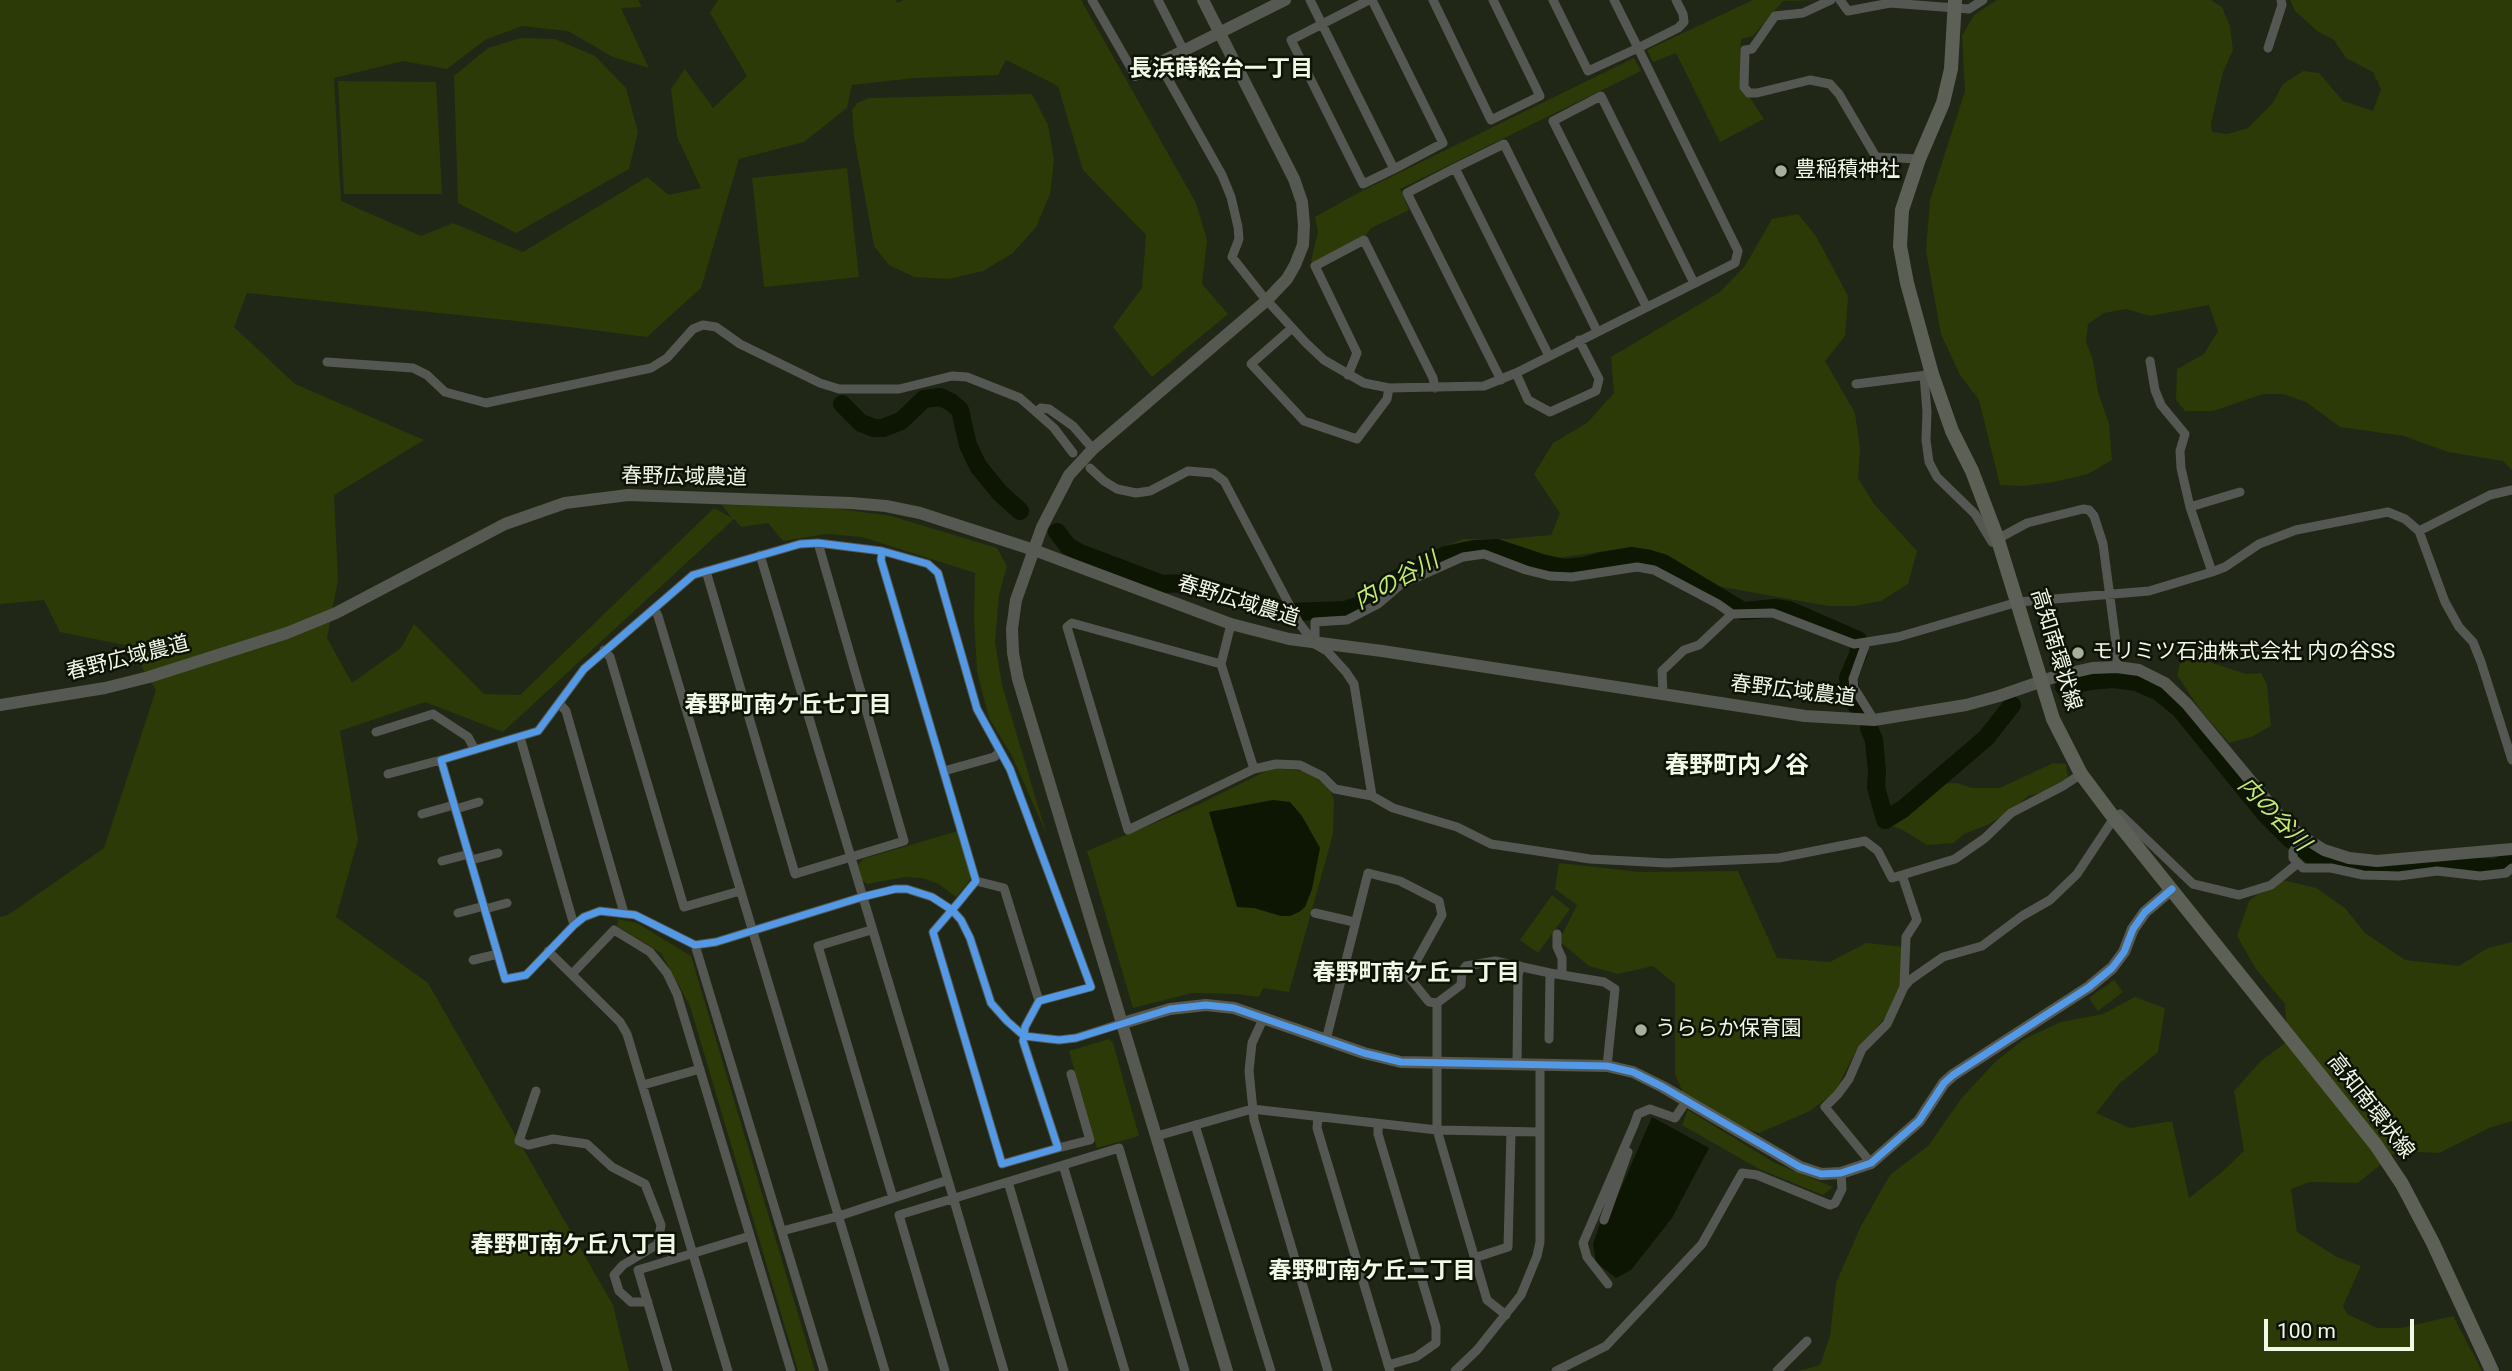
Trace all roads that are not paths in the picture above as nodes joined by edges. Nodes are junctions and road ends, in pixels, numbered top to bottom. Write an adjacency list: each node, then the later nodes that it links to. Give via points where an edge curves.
1 (1093, 0): 24 (street)
2 (1158, 0): 22 (street)
3 (1203, 0): 19 (street)
4 (1285, 0): 19 (street)
5 (1310, 0): 18 (street)
6 (1370, 0): 18 (street); 27 (street, via 1443,143)
7 (1433, 0): 8 (street, via 1491,120 1540,96)
8 (1493, 0)
9 (1553, 0): 21 (street, via 1588,71)
10 (1614, 0): 21 (street)
11 (1676, 0): 21 (street, via 1684,22)
12 (1831, 0): 25 (street, via 1802,13 1775,16 1752,49 1745,50 1744,87 1757,93 1810,80 1830,84 1876,158)
13 (1840, 0): 16 (street, via 1848,11)
14 (1983, 0): 17 (street, via 1969,9)
15 (2280, 0): 20 (street)
16 (1890, 1): 17 (street)
17 (1955, 4): 25 (main road, 高知南環状線, via 1951,69 1943,103)
18 (1321, 23): 27 (street); 27 (street, via 1291,40 1363,184)
19 (1219, 34): 22 (street); 29 (street, via 1294,179 1301,202 1303,245 1287,279)
20 (2268, 47)
21 (1638, 48): 28 (street, via 1738,251 1735,263)
22 (1183, 49): 23 (street)
23 (1158, 62): 24 (street); 29 (street, via 1231,197 1239,239 1232,257)
24 (1135, 75)
25 (1919, 159): 38 (main road, 高知南環状線, via 1902,210 1900,246)
26 (1455, 168): 32 (street, via 1504,144); 34 (street); 40 (street, via 1407,193)
27 (1394, 169)
28 (1694, 283): 30 (street); 30 (street, via 1601,96 1553,121)
29 (1266, 301): 31 (street); 45 (street)
30 (1646, 306): 32 (street)
31 (1292, 328): 39 (street, via 1324,360); 42 (street, via 1251,364 1304,421 1357,439)
32 (1597, 331): 33 (street)
33 (1579, 340): 34 (street); 37 (street, via 1599,379 1596,391 1550,412 1528,400)
34 (1549, 356): 37 (street)
35 (2150, 360): 50 (street, via 2161,405 2185,434 2180,451)
36 (327, 362): 44 (street, via 413,368 445,392 486,403 651,368 703,325 716,327 740,344 839,389 899,390 951,376 967,377 1020,398)
37 (1516, 373): 40 (street)
38 (1928, 374): 41 (street); 52 (main road, 高知南環状線); 52 (street, via 1929,462 1937,477 1975,514 1992,542)
39 (1348, 375): 42 (street); 43 (street, via 1357,353 1315,266 1364,240)
40 (1500, 380): 43 (street, via 1484,386)
41 (1856, 384)
42 (1390, 388): 43 (street)
43 (1435, 388)
44 (1037, 412): 45 (street, via 1049,410 1073,426); 46 (street)
45 (1093, 449): 55 (street, via 1058,493)
46 (1073, 453)
47 (1090, 468): 65 (street, via 1117,489 1136,493 1150,491 1188,471 1213,473 1224,481 1289,606)
48 (2512, 490): 51 (street, via 2490,495)
49 (2240, 492): 50 (street)
50 (2190, 507): 58 (street)
51 (2418, 531): 58 (street, via 2388,512 2320,524 2259,544); 79 (street, via 2445,603 2473,642)
52 (1997, 537): 59 (street, via 2027,523 2089,510 2103,544); 60 (main road, 高知南環状線)
53 (818, 544): 54 (street); 56 (street); 93 (street, via 904,841)
54 (882, 551): 77 (street, via 928,564 938,572 977,709); 81 (street)
55 (1034, 551): 63 (street, 春野広域農道); 72 (street, 春野広域農道, via 886,506 762,498 598,498 552,507 505,524 336,613 254,645 105,688); 125 (street, via 1016,600 1013,653)
56 (760, 555): 57 (street); 93 (street)
57 (706, 571): 61 (street, via 693,575); 93 (street, via 795,874)
58 (2212, 572): 59 (street, via 2149,591)
59 (2110, 595): 60 (street); 68 (street)
60 (2018, 602): 64 (street, via 1898,637); 69 (main road, 高知南環状線)
61 (654, 610): 66 (street); 100 (street)
62 (1732, 614): 64 (street, via 1773,613); 65 (street, via 1654,570 1637,567 1550,576 1484,554 1463,557 1400,585 1378,604 1347,620 1315,622); 70 (street, via 1662,671)
63 (1231, 624): 65 (street, 春野広域農道); 67 (street)
64 (1860, 643): 73 (street, via 1854,688)
65 (1315, 644): 70 (street, 春野広域農道); 84 (street, via 1327,651 1354,684)
66 (604, 650): 71 (street); 100 (street, via 610,657 684,907)
67 (1221, 664): 80 (street); 80 (street, via 1072,623 1067,627 1128,830)
68 (2117, 667): 69 (street, 春野広域農道, via 2092,668); 89 (street, 春野広域農道, via 2139,670 2165,683)
69 (2043, 681): 73 (street, 春野広域農道, via 1966,705); 83 (main road, 高知南環状線, via 2053,719)
70 (1663, 694): 73 (street, 春野広域農道, via 1805,716)
71 (559, 703): 75 (street, via 538,731); 106 (street)
72 (0, 705)
73 (1874, 720)
74 (376, 732): 76 (street, via 433,715 468,737)
75 (520, 737): 76 (street); 109 (street)
76 (475, 750): 78 (street)
77 (1000, 752): 81 (street); 122 (street, via 1091,987)
78 (441, 760): 82 (street); 86 (street)
79 (2512, 760)
80 (1254, 769): 84 (street, via 1300,765 1335,789)
81 (944, 771): 98 (street)
82 (388, 774)
83 (2081, 774): 88 (main road, 高知南環状線); 97 (street, via 2011,813 1955,859)
84 (1372, 796): 97 (street, via 1491,844 1534,851 1667,863 1779,858 1865,841 1878,851 1892,878)
85 (479, 802): 86 (street)
86 (455, 807): 87 (street); 92 (street)
87 (422, 814)
88 (2114, 818): 95 (street, via 2120,814 2193,884 2239,895 2272,885); 99 (main road, 高知南環状線); 121 (street, via 2077,874 2050,900 1982,946 1943,957)
89 (2301, 839): 90 (street, 春野広域農道, via 2349,858 2376,861); 95 (street, via 2292,851)
90 (2512, 849)
91 (498, 853): 92 (street)
92 (470, 857): 94 (street); 103 (street)
93 (850, 858): 101 (street)
94 (442, 861)
95 (2297, 864): 96 (street, via 2387,876 2437,871 2480,876)
96 (2512, 868)
97 (1902, 875): 121 (street, via 1917,919 1906,937)
98 (976, 881): 104 (street); 122 (street, via 1004,888)
99 (2172, 889): 148 (street, via 2145,912 2112,968 1953,1075 1919,1121); 182 (main road, 高知南環状線, via 2402,1184)
100 (740, 891): 111 (street)
101 (862, 897): 104 (street, via 907,890 932,897); 110 (street); 111 (street)
102 (507, 902): 103 (street)
103 (484, 907): 105 (street); 115 (street)
104 (952, 910): 126 (street, via 970,938 991,1003); 147 (street, via 933,932 1002,1164)
105 (458, 913)
106 (624, 913): 109 (street, via 600,911); 113 (street)
107 (1315, 913): 108 (street)
108 (1354, 922): 123 (street, via 1368,873 1400,881 1440,901 1442,915 1408,976 1429,1002); 128 (street)
109 (574, 925): 114 (street)
110 (871, 930): 151 (street); 153 (street, via 818,946)
111 (752, 931): 113 (street); 155 (street)
112 (1557, 934): 120 (street)
113 (695, 945): 157 (street)
114 (548, 951): 115 (street, via 526,975 505,979); 119 (street)
115 (498, 954): 116 (street)
116 (473, 960)
117 (1520, 966): 118 (street); 123 (street, via 1495,961 1466,966 1461,985); 130 (street)
118 (1550, 973): 120 (street); 127 (street)
119 (572, 975): 133 (street, via 614,930 650,952 677,994); 135 (street, via 620,1022)
120 (1562, 975): 132 (street, via 1604,982 1615,989)
121 (1904, 987): 148 (street, via 1887,1024 1862,1049 1849,1079 1825,1107)
122 (1040, 1001): 126 (street)
123 (1437, 1003): 129 (street)
124 (1264, 1017): 125 (street, via 1206,1005 1170,1009); 128 (street); 138 (street, via 1252,1044)
125 (1123, 1023): 126 (street, via 1076,1038); 146 (street)
126 (1024, 1036): 147 (street)
127 (1549, 1039)
128 (1326, 1040): 129 (street, via 1401,1062)
129 (1438, 1064): 130 (street); 143 (street)
130 (1517, 1064): 131 (street)
131 (1540, 1064): 132 (street); 145 (street)
132 (1607, 1066): 137 (street, via 1633,1072)
133 (700, 1069): 135 (street); 158 (street)
134 (1071, 1074): 147 (street, via 1090,1140)
135 (643, 1085): 159 (street)
136 (536, 1091): 162 (street, via 519,1141 528,1145 552,1139 587,1144 612,1167 645,1184 662,1225 658,1244 614,1275 619,1291 631,1302)
137 (1687, 1100): 142 (street, via 1675,1118 1650,1109 1638,1114); 150 (street, via 1800,1167 1821,1174)
138 (1252, 1109): 139 (street); 141 (street); 178 (street)
139 (1318, 1117): 140 (street); 165 (street, via 1317,1128)
140 (1378, 1124): 143 (street); 165 (street, via 1436,1326 1436,1342)
141 (1195, 1125): 146 (street); 177 (street)
142 (1634, 1125): 156 (street); 161 (street, via 1583,1243 1587,1257)
143 (1437, 1130): 144 (street); 160 (street)
144 (1511, 1132): 145 (street); 160 (street, via 1508,1247)
145 (1540, 1132): 163 (street, via 1540,1242 1530,1277)
146 (1157, 1136): 176 (street)
147 (1058, 1148)
148 (1871, 1163): 150 (street)
149 (1063, 1165): 152 (street); 174 (street); 175 (street, via 1119,1148)
150 (1841, 1173): 180 (street, via 1842,1189 1830,1205 1742,1173 1702,1244 1606,1346)
151 (948, 1181): 153 (street); 154 (street)
152 (1008, 1182): 154 (street); 173 (street)
153 (893, 1198): 155 (street)
154 (953, 1199): 171 (street, via 899,1216); 172 (street)
155 (839, 1216): 157 (street); 170 (street)
156 (1604, 1220)
157 (782, 1231): 169 (street)
158 (750, 1236): 159 (street); 168 (street)
159 (693, 1254): 162 (street, via 638,1270); 167 (street)
160 (1474, 1258): 163 (street, via 1487,1300)
161 (1608, 1284)
162 (648, 1302): 166 (street)
163 (1506, 1315): 179 (street)
164 (1808, 1341): 181 (street)
165 (1389, 1368)
166 (668, 1371)
167 (728, 1371)
168 (791, 1371)
169 (824, 1371)
170 (885, 1371)
171 (945, 1371)
172 (1004, 1371)
173 (1064, 1371)
174 (1125, 1371)
175 (1185, 1371)
176 (1227, 1371)
177 (1271, 1371)
178 (1328, 1371)
179 (1455, 1371)
180 (1556, 1371)
181 (1777, 1371)
182 (2492, 1371)

